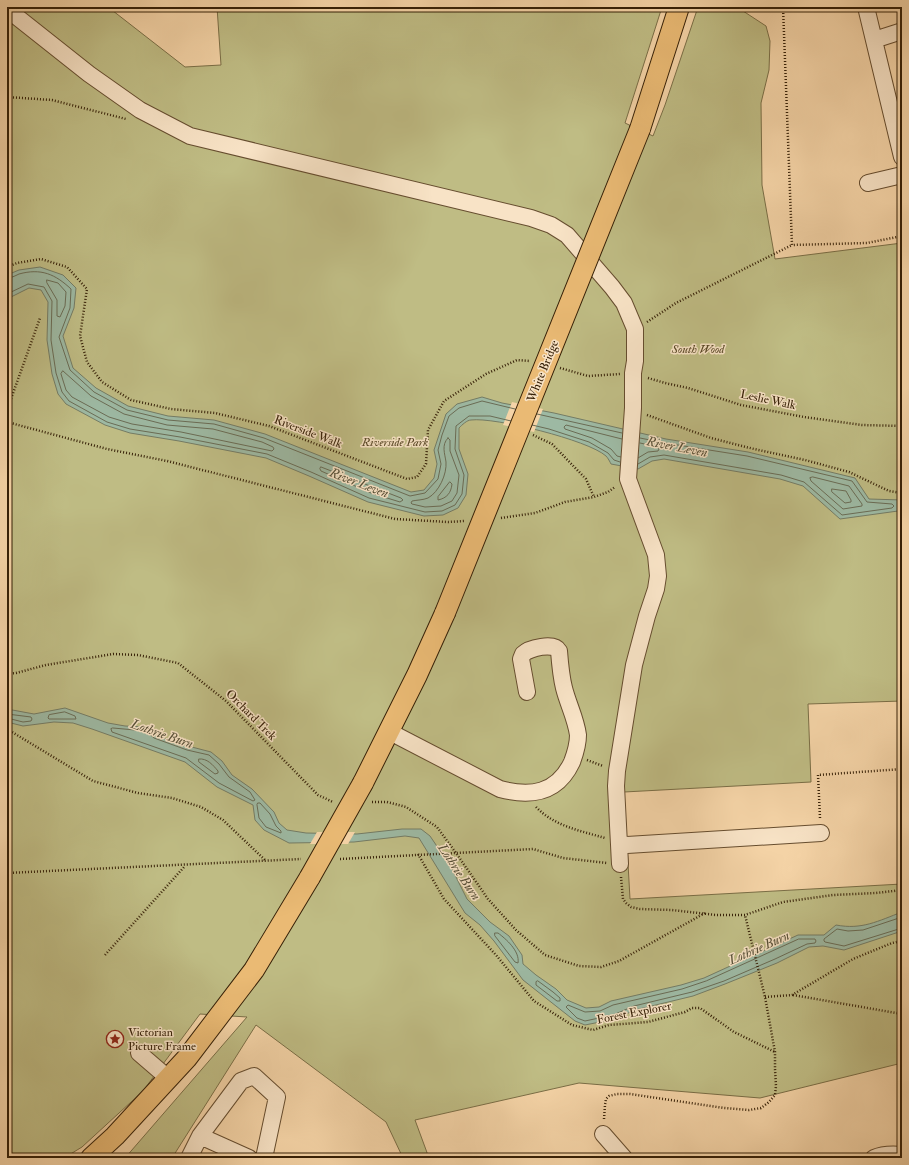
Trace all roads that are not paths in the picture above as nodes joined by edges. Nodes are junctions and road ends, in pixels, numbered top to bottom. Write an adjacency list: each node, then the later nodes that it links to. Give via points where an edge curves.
1 (679, 7): 10 (main road, White Bridge, bridge, via 640,128 445,613)
2 (866, 7): 5 (street)
3 (7, 9): 12 (street, via 89,74 140,110 190,136 531,218 551,225 566,235 624,303 635,329 628,476 656,555 658,576 634,665 617,771)
4 (902, 31): 5 (street)
5 (874, 40): 6 (street)
6 (902, 156)
7 (902, 175): 8 (street)
8 (868, 183)
9 (527, 692): 10 (street, via 523,654 530,649 555,647 559,652 564,688 576,728 577,743 567,772 559,782 536,792 526,794 500,789)
10 (390, 732): 15 (main road, White Bridge, bridge, via 364,792 308,868 254,970 187,1058)
11 (821, 833): 12 (street, via 627,845)
12 (619, 843): 13 (street)
13 (620, 864)
14 (139, 1053): 15 (street)
15 (168, 1078): 17 (main road, White Bridge)
16 (603, 1134): 25 (street)
17 (114, 1136): 20 (main road, White Bridge); 21 (main road)
18 (200, 1136): 22 (street); 23 (street); 24 (street, via 241,1081 254,1076 278,1097)
19 (902, 1155): 26 (street)
20 (91, 1158)
21 (106, 1158)
22 (189, 1158)
23 (248, 1158)
24 (264, 1158)
25 (624, 1158)
26 (874, 1158)

